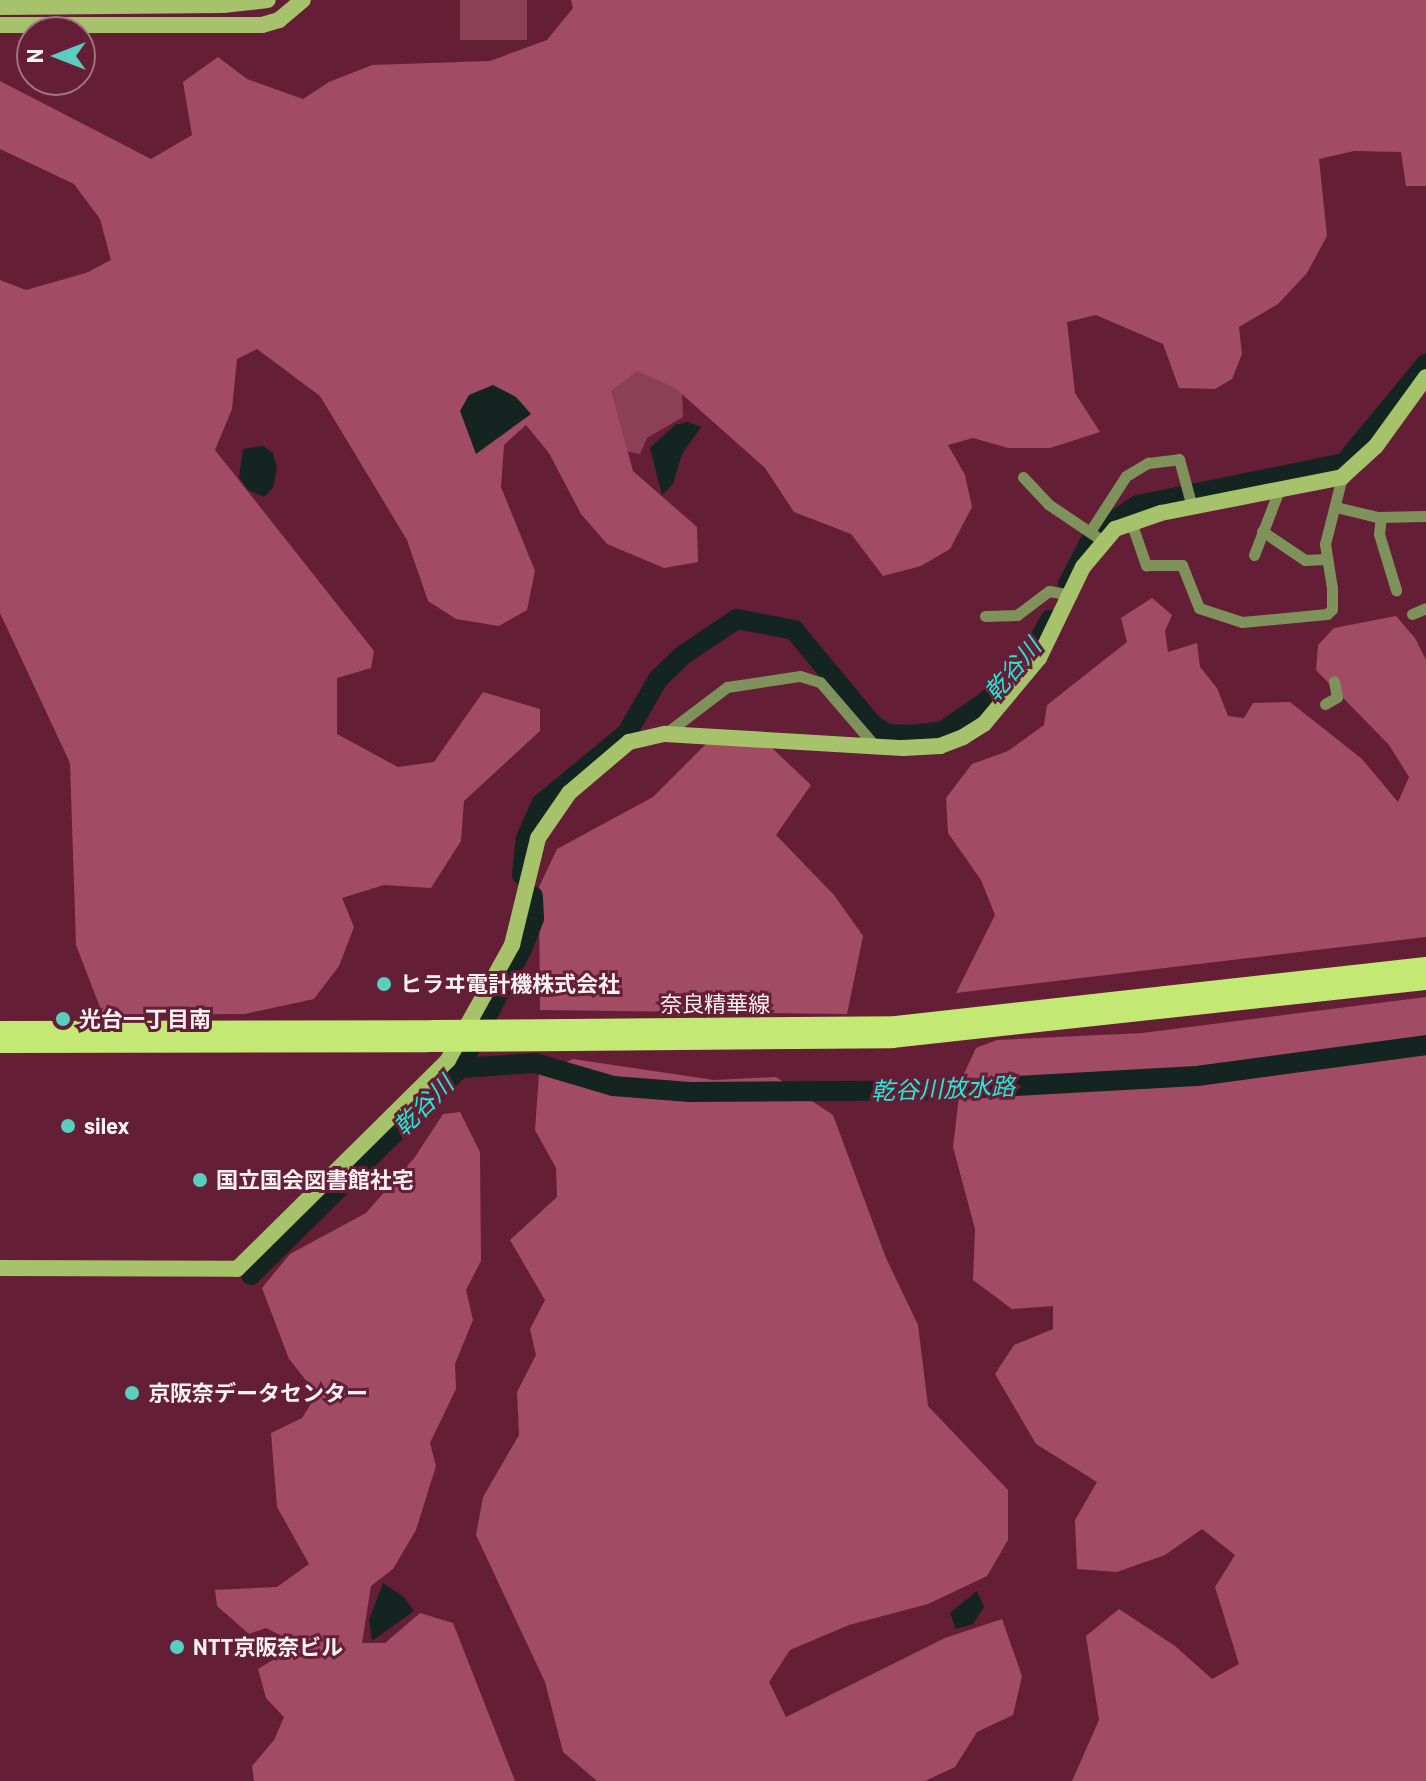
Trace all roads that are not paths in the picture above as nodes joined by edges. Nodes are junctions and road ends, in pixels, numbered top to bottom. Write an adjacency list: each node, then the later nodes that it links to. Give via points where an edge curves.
1 (268, 0): 3 (street, via 209,6)
2 (303, 0): 4 (street, via 279,20 262,25)
3 (0, 7)
4 (0, 25)
5 (1426, 377): 7 (street, via 1376,446)
6 (1023, 477): 15 (street, via 1048,504)
7 (1342, 477): 8 (street); 10 (street)
8 (1279, 490): 9 (street); 14 (street)
9 (1191, 500): 13 (street); 15 (street, via 1179,459 1148,463 1126,476)
10 (1336, 507): 12 (street); 17 (street)
11 (1426, 516): 12 (street)
12 (1381, 517): 18 (street, via 1379,534)
13 (1131, 522): 15 (street); 17 (street, via 1146,565 1182,565 1197,607 1242,622 1331,613)
14 (1262, 531): 16 (street); 17 (street, via 1305,560)
15 (1097, 536): 19 (street)
16 (1254, 555)
17 (1326, 559)
18 (1396, 590)
19 (1068, 592): 22 (street, via 1049,591 1017,615); 26 (street, via 1039,658 984,724 940,746)
20 (1426, 608): 21 (street)
21 (1412, 614)
22 (985, 616)
23 (1334, 681): 24 (street, via 1337,697)
24 (1325, 704)
25 (665, 734): 26 (street); 26 (street, via 727,687 800,676 820,682); 33 (street, via 629,742 569,793 538,838 512,945 448,1060 237,1269)
26 (875, 746)
27 (1426, 966): 30 (main road, 奈良精華線, via 896,1025)
28 (1426, 981): 30 (main road, 奈良精華線, via 892,1039)
29 (0, 1030): 31 (main road, 奈良精華線)
30 (569, 1035): 31 (main road, 奈良精華線, bridge)
31 (430, 1036): 32 (main road, 奈良精華線)
32 (0, 1044)
33 (0, 1268)

